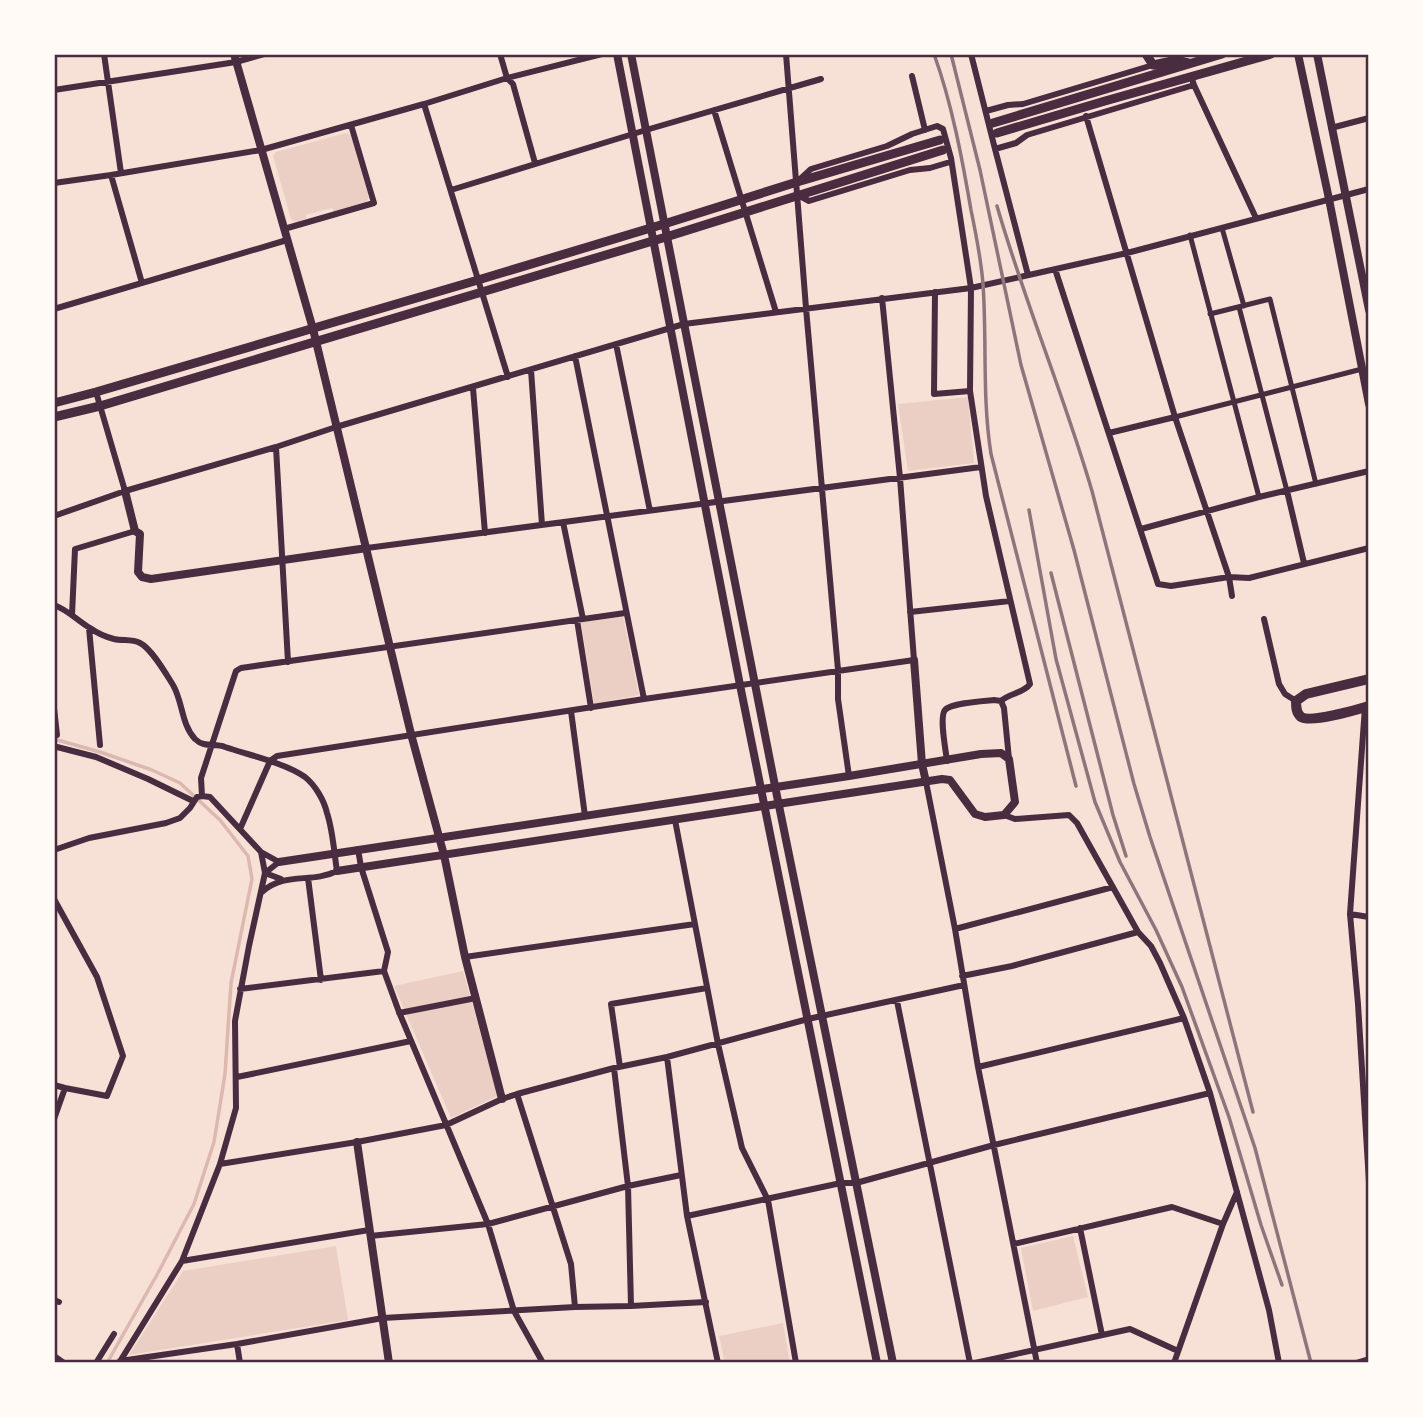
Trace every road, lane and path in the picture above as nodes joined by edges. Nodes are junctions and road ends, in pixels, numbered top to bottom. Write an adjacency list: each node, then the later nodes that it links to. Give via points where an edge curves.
1 (104, 54): 23 (street)
2 (264, 54): 16 (street)
3 (500, 54): 20 (street)
4 (603, 54): 15 (street)
5 (617, 54): 37 (street)
6 (631, 54): 34 (street)
7 (786, 54): 24 (street)
8 (981, 54): 14 (street)
9 (1146, 54): 18 (main road)
10 (1223, 54): 17 (main road)
11 (1270, 54): 22 (main road)
12 (1298, 54): 50 (street)
13 (1317, 54): 33 (street)
14 (972, 56): 28 (street)
15 (574, 57): 20 (street)
16 (235, 58): 23 (street); 39 (street)
17 (1191, 64): 18 (main road, via 1177,60); 31 (main road)
18 (1153, 65): 28 (street)
19 (912, 76): 35 (street)
20 (507, 78): 26 (street); 41 (street, via 513,84)
21 (821, 79): 24 (street)
22 (1192, 81): 29 (street); 36 (main road); 53 (street)
23 (108, 82): 25 (street); 42 (street)
24 (789, 88): 27 (street); 44 (street)
25 (54, 90)
26 (424, 104): 32 (street); 47 (street)
27 (714, 110): 34 (street); 51 (street)
28 (986, 111): 38 (street)
29 (1086, 116): 38 (street); 62 (street)
30 (1369, 118): 33 (street)
31 (993, 123)
32 (351, 125): 39 (street); 57 (street, via 373,203)
33 (1331, 128): 49 (street)
34 (646, 130): 37 (street); 54 (street)
35 (925, 130): 40 (street, via 943,129); 44 (street, via 811,169)
36 (997, 133)
37 (632, 134): 41 (street); 55 (street)
38 (995, 149): 65 (street)
39 (261, 150): 42 (street); 57 (street)
40 (950, 162): 48 (street, via 808,201); 68 (street)
41 (535, 163): 47 (street)
42 (121, 173): 43 (street)
43 (111, 175): 45 (street); 67 (street)
44 (797, 182): 48 (street); 48 (main road, via 942,145); 51 (main road)
45 (54, 183)
46 (1369, 189): 49 (street)
47 (451, 190): 66 (street)
48 (797, 195): 52 (main road); 73 (street)
49 (1344, 196): 50 (street); 63 (street)
50 (1329, 199): 53 (street); 84 (street)
51 (741, 200): 52 (street); 54 (main road)
52 (744, 212): 59 (main road); 76 (street)
53 (1256, 218): 56 (street)
54 (664, 224): 55 (main road); 59 (street)
55 (650, 228): 61 (street); 66 (main road)
56 (1222, 228): 58 (street); 72 (street)
57 (284, 229): 60 (street)
58 (1190, 236): 62 (street); 77 (street)
59 (666, 237): 61 (main road); 78 (street)
60 (287, 240): 67 (street); 79 (street)
61 (653, 241): 70 (main road); 80 (street)
62 (1127, 253): 64 (street); 97 (street)
63 (1365, 267): 75 (street)
64 (1055, 269): 65 (street); 99 (street)
65 (1028, 275): 68 (street)
66 (478, 280): 70 (street); 79 (main road)
67 (142, 283): 74 (street)
68 (971, 288): 69 (street); 89 (street)
69 (935, 292): 71 (street); 89 (street, via 934,394)
70 (482, 293): 81 (main road); 86 (street)
71 (882, 299): 73 (street); 103 (street)
72 (1241, 306): 77 (street); 87 (street, via 1269,299); 91 (street)
73 (806, 308): 76 (street); 105 (street)
74 (54, 309)
75 (1369, 310)
76 (776, 312): 78 (street)
77 (1210, 314): 93 (street)
78 (684, 324): 80 (street); 109 (street)
79 (313, 328): 81 (street); 90 (main road)
80 (670, 328): 82 (street); 110 (street)
81 (315, 342): 95 (main road); 98 (street)
82 (616, 344): 83 (street); 111 (street)
83 (575, 356): 85 (street); 114 (street)
84 (1362, 369): 87 (street); 94 (street)
85 (531, 370): 86 (street); 116 (street)
86 (508, 377): 88 (street)
87 (1293, 387): 91 (street); 104 (street)
88 (473, 388): 98 (street); 119 (street)
89 (970, 391): 101 (street)
90 (96, 393): 92 (main road); 95 (street)
91 (1261, 396): 93 (street); 107 (street)
92 (54, 402)
93 (1233, 403): 97 (street); 108 (street)
94 (1369, 404)
95 (100, 406): 96 (main road); 106 (street)
96 (54, 417)
97 (1175, 417): 99 (street); 112 (street)
98 (336, 427): 100 (street); 120 (street)
99 (1109, 433): 117 (street)
100 (276, 447): 106 (street); 122 (street)
101 (981, 467): 103 (street); 126 (street)
102 (1369, 471): 104 (street)
103 (900, 478): 105 (street); 128 (street)
104 (1316, 484): 107 (street)
105 (822, 489): 109 (street); 137 (street)
106 (125, 491): 113 (street); 118 (street)
107 (1287, 491): 108 (street); 123 (street)
108 (1259, 498): 112 (street)
109 (719, 502): 110 (street); 139 (street)
110 (705, 504): 111 (street); 140 (street)
111 (650, 510): 114 (street)
112 (1206, 511): 117 (street); 124 (street)
113 (54, 516)
114 (608, 516): 115 (street); 129 (street)
115 (562, 522): 116 (street); 131 (street)
116 (542, 525): 119 (street)
117 (1141, 529): 124 (street, via 1158,584)
118 (135, 531): 122 (street, via 140,534 138,572 152,579); 130 (street, via 75,549)
119 (485, 533): 120 (street)
120 (367, 548): 122 (street); 134 (street)
121 (1369, 548): 123 (street)
122 (281, 560): 136 (street)
123 (1304, 563): 124 (street, via 1249,578)
124 (1229, 577): 125 (street)
125 (1232, 596)
126 (1010, 601): 128 (street); 142 (street, via 1030,684)
127 (54, 605): 130 (street)
128 (910, 612): 135 (street)
129 (625, 613): 131 (street); 141 (street)
130 (72, 615): 133 (street)
131 (580, 619): 134 (street); 146 (street)
132 (1264, 619): 143 (street, via 1279,684)
133 (89, 628): 150 (street); 151 (street, via 117,640 141,643 174,687 188,730 197,741)
134 (390, 647): 136 (street); 148 (street)
135 (914, 660): 137 (street); 156 (street)
136 (288, 662): 151 (street, via 236,671)
137 (838, 670): 139 (street); 157 (street)
138 (1369, 679): 143 (main road, via 1306,694)
139 (756, 683): 140 (street); 159 (street)
140 (740, 685): 141 (street); 160 (street)
141 (644, 699): 146 (street)
142 (1001, 701): 153 (street); 155 (street, via 945,710)
143 (1296, 701): 144 (main road, via 1300,716 1310,720)
144 (1367, 707): 184 (street)
145 (54, 708): 149 (street)
146 (591, 708): 147 (street)
147 (571, 711): 148 (street); 166 (street)
148 (411, 734): 154 (street, via 277,755); 169 (street)
149 (57, 735)
150 (100, 745)
151 (210, 746): 154 (street); 161 (street, via 201,778)
152 (57, 747): 162 (street, via 96,757)
153 (1009, 759): 155 (street, via 1001,753); 165 (street, via 1015,802)
154 (270, 761): 168 (street); 173 (street, via 305,778 316,789 327,812)
155 (947, 761): 156 (street)
156 (922, 764): 157 (street); 158 (street)
157 (849, 776): 159 (street)
158 (926, 782): 163 (street); 165 (street, via 950,780 975,814); 187 (street)
159 (776, 787): 160 (street); 163 (street)
160 (762, 789): 164 (street); 166 (street)
161 (202, 796): 162 (street); 168 (street, via 210,797)
162 (193, 801): 171 (street, via 173,821)
163 (779, 804): 164 (street); 201 (street)
164 (765, 807): 167 (street); 203 (street)
165 (1004, 815): 181 (street, via 1016,819 1069,815)
166 (585, 816): 169 (street)
167 (675, 820): 174 (street); 186 (street)
168 (240, 828): 172 (street)
169 (439, 838): 170 (street); 174 (street)
170 (358, 849): 173 (street); 176 (street)
171 (54, 850)
172 (261, 852): 175 (street); 178 (street)
173 (334, 853): 175 (street); 177 (street)
174 (444, 855): 176 (street); 189 (street)
175 (279, 862): 178 (street)
176 (361, 867): 177 (street); 190 (street, via 388,952)
177 (337, 871): 179 (street)
178 (265, 873): 180 (street); 182 (street)
179 (308, 878): 180 (street); 192 (street)
180 (283, 880): 182 (street)
181 (1113, 887): 187 (street); 188 (street)
182 (260, 893): 195 (street)
183 (54, 899): 212 (street, via 97,977 122,1056 107,1096)
184 (1350, 914): 185 (street); 199 (street)
185 (1369, 916)
186 (695, 924): 189 (street); 194 (street)
187 (955, 929): 191 (street)
188 (1138, 932): 191 (street); 202 (street, via 1151,946)
189 (465, 957): 196 (street)
190 (384, 971): 192 (street); 200 (street)
191 (962, 976): 193 (street)
192 (321, 980): 195 (street)
193 (964, 985): 197 (street); 207 (street)
194 (707, 988): 205 (street); 208 (street, via 611,1004)
195 (240, 989): 210 (street, via 235,1021)
196 (476, 998): 200 (street); 215 (street)
197 (897, 1001): 201 (street); 221 (street)
198 (1369, 1003): 199 (street)
199 (1358, 1004): 209 (street)
200 (399, 1013): 204 (street)
201 (822, 1016): 203 (street); 225 (street)
202 (1184, 1018): 207 (street); 213 (street)
203 (808, 1019): 205 (street); 224 (street)
204 (411, 1041): 210 (street); 217 (street)
205 (718, 1044): 206 (street); 228 (street, via 742,1148)
206 (667, 1057): 208 (street); 222 (street)
207 (978, 1067): 219 (street)
208 (617, 1068): 214 (street); 226 (street)
209 (1365, 1075): 223 (street)
210 (237, 1077): 220 (street, via 236,1108)
211 (54, 1085): 212 (street)
212 (65, 1088): 216 (street)
213 (1210, 1093): 219 (street); 227 (street)
214 (517, 1094): 215 (street); 229 (street)
215 (502, 1099): 217 (street)
216 (54, 1119)
217 (446, 1125): 218 (street); 231 (street)
218 (356, 1142): 220 (street); 234 (street)
219 (994, 1145): 221 (street); 235 (street)
220 (220, 1164): 236 (street)
221 (929, 1164): 225 (street); 259 (street)
222 (681, 1175): 226 (street); 230 (street)
223 (1369, 1182)
224 (841, 1183): 225 (street); 228 (street); 257 (street)
225 (856, 1183): 258 (street)
226 (628, 1186): 229 (street); 238 (street)
227 (1237, 1192): 232 (street); 262 (street)
228 (768, 1200): 230 (street); 256 (street)
229 (552, 1206): 231 (street); 239 (street, via 571,1264)
230 (687, 1216): 237 (street)
231 (488, 1224): 234 (street); 240 (street)
232 (1223, 1224): 233 (street, via 1172,1207); 246 (street)
233 (1080, 1228): 235 (street); 243 (street)
234 (370, 1233): 236 (street); 241 (street)
235 (1014, 1244): 245 (street)
236 (182, 1261): 249 (street)
237 (706, 1302): 238 (street); 255 (street)
238 (631, 1306): 239 (street)
239 (575, 1307): 240 (street)
240 (514, 1311): 241 (street); 254 (street)
241 (383, 1318): 244 (street); 253 (street)
242 (114, 1334): 251 (street)
243 (1102, 1335): 245 (street); 246 (street, via 1130,1329)
244 (237, 1344): 249 (street); 252 (street)
245 (1034, 1349): 259 (street); 260 (street)
246 (1178, 1351): 261 (street)
247 (54, 1356): 250 (street)
248 (1369, 1359): 263 (street)
249 (119, 1362)
250 (64, 1363)
251 (96, 1363)
252 (240, 1363)
253 (389, 1363)
254 (543, 1363)
255 (718, 1363)
256 (796, 1363)
257 (877, 1363)
258 (893, 1363)
259 (972, 1363)
260 (1037, 1363)
261 (1174, 1363)
262 (1279, 1363)
263 (1356, 1363)

